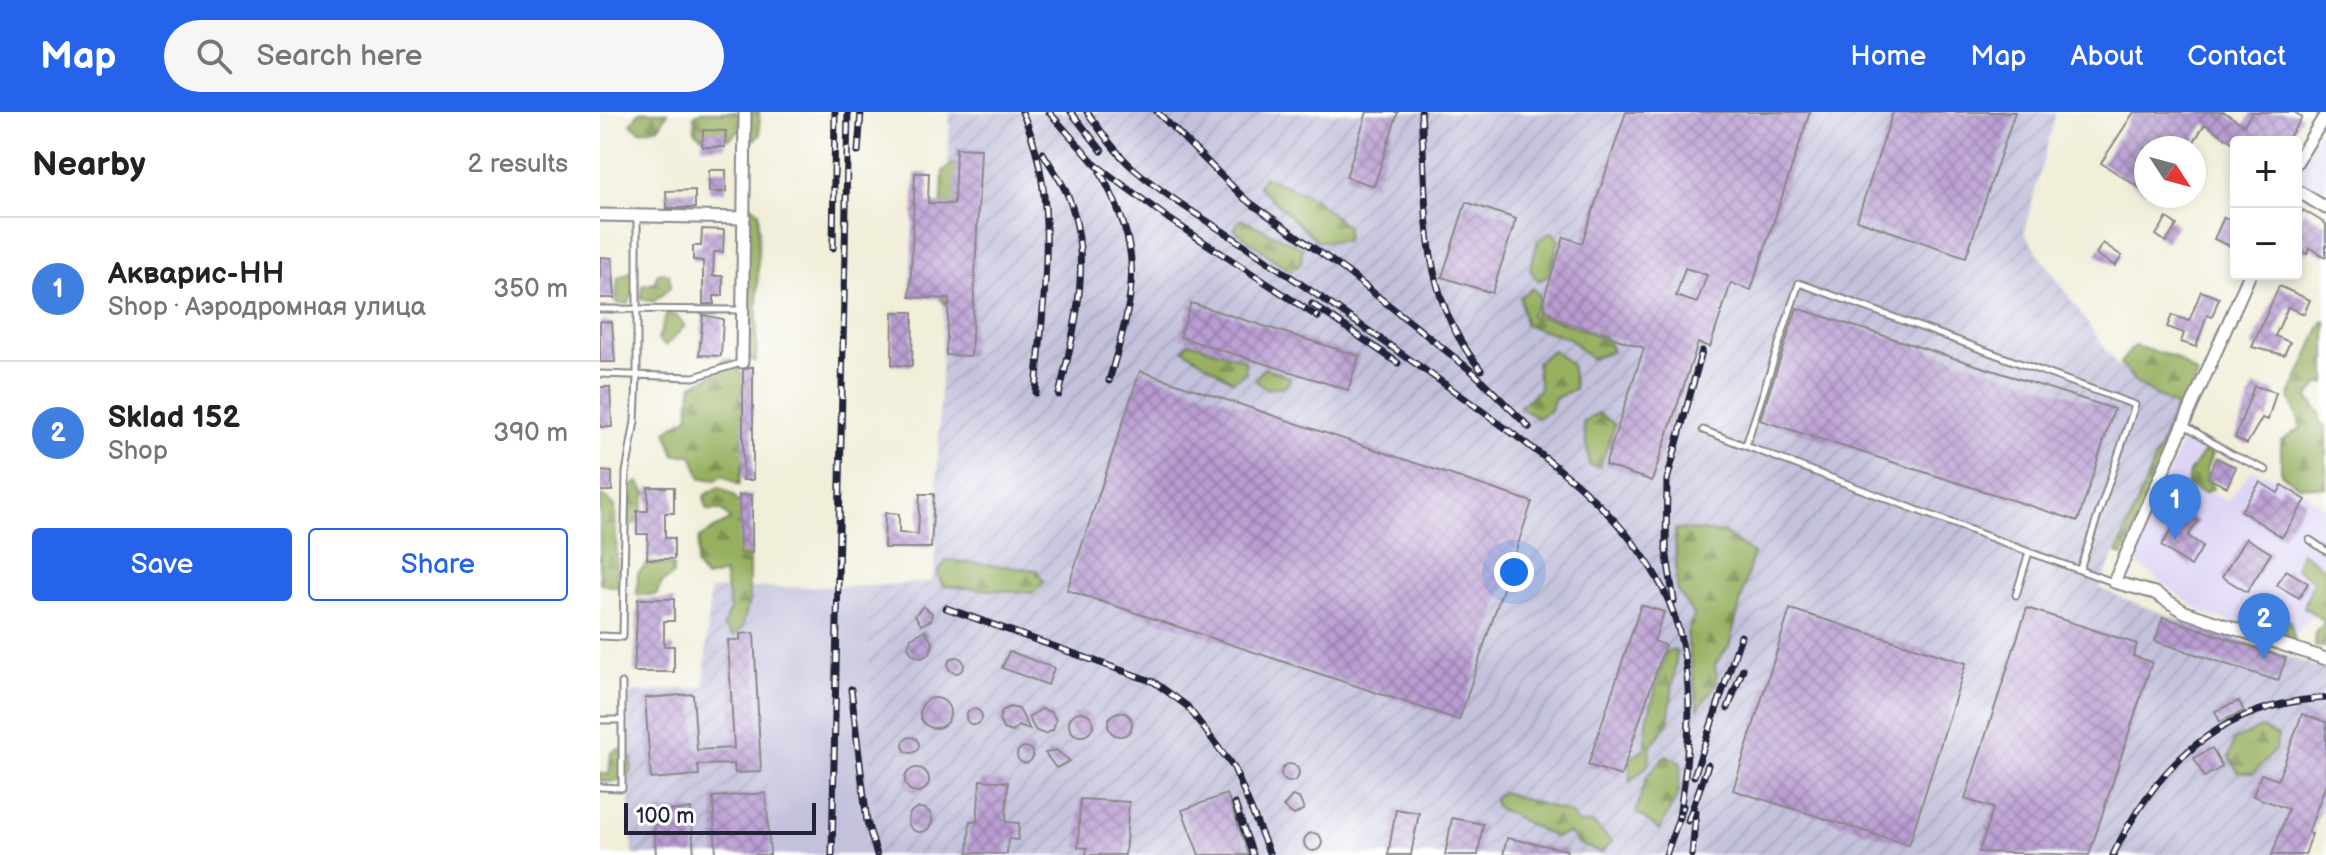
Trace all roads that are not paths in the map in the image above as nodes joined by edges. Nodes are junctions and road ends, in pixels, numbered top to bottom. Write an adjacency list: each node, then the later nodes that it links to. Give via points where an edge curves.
1 (745, 112): 8 (street)
2 (2326, 114): 3 (street)
3 (2302, 153)
4 (2302, 194): 5 (street)
5 (2326, 208)
6 (637, 214): 7 (street); 8 (street); 11 (lane)
7 (600, 215)
8 (744, 218): 12 (street)
9 (2247, 280): 16 (street)
10 (600, 309): 11 (lane)
11 (636, 309): 12 (lane); 15 (lane)
12 (742, 310): 13 (street)
13 (742, 362): 15 (lane, via 694,377)
14 (600, 374): 15 (lane)
15 (637, 375): 26 (lane, via 626,473 623,637)
16 (2182, 423): 19 (lane); 24 (street)
17 (1703, 430): 18 (lane)
18 (1746, 445): 22 (lane); 23 (lane, via 1799,283 2135,405)
19 (2266, 470)
20 (2310, 540): 21 (lane)
21 (2326, 551)
22 (2029, 552): 23 (lane); 25 (lane)
23 (2080, 569): 24 (lane)
24 (2114, 582): 27 (street)
25 (2016, 595)
26 (600, 636)
27 (2326, 659)
28 (622, 683): 30 (lane)
29 (600, 720): 30 (lane)
30 (622, 720): 31 (lane, via 622,788)
31 (600, 787)

